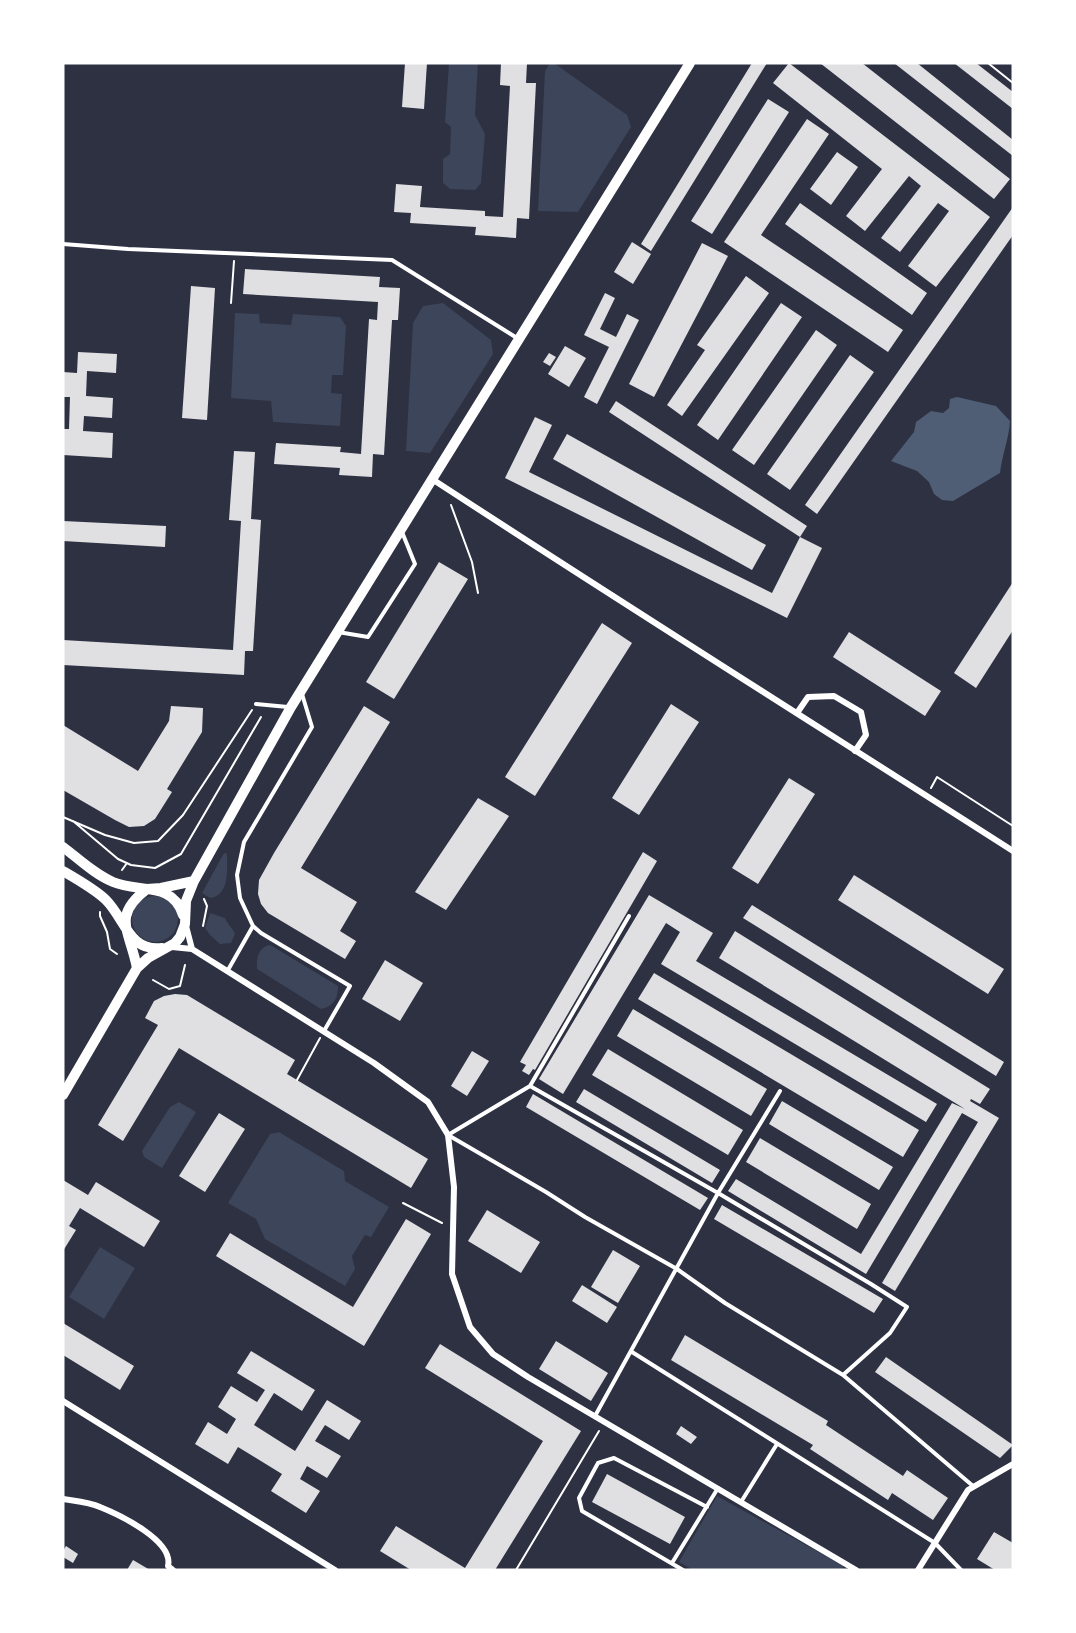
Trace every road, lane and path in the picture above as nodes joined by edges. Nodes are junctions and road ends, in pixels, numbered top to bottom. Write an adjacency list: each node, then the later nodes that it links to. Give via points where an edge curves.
1 (690, 63): 7 (main road)
2 (988, 63): 3 (path)
3 (1013, 82)
4 (63, 244): 5 (lane)
5 (234, 253): 6 (path); 7 (lane, via 392,260)
6 (231, 303)
7 (519, 339): 8 (main road)
8 (432, 479): 9 (street); 10 (main road)
9 (445, 488): 11 (path, via 472,562); 16 (street)
10 (401, 530): 12 (main road); 12 (lane, via 415,564 368,637)
11 (478, 593)
12 (338, 632): 13 (main road)
13 (302, 691): 15 (main road); 37 (lane, via 312,727 244,842 237,875 240,897)
14 (256, 704): 15 (lane); 21 (path, via 183,815 158,841 134,843)
15 (291, 707): 30 (main road)
16 (797, 713): 18 (street); 18 (street, via 808,697 834,696 861,712 866,735)
17 (261, 717): 26 (path, via 181,854)
18 (855, 752): 19 (street)
19 (926, 796): 22 (path, via 937,777); 24 (street)
20 (63, 817): 21 (path)
21 (73, 821): 25 (path)
22 (1013, 826)
23 (63, 848): 31 (main road, via 100,876)
24 (1013, 851)
25 (127, 863): 26 (path); 27 (path)
26 (155, 868): 29 (path)
27 (122, 870)
28 (63, 871): 38 (main road, via 105,899)
29 (160, 872)
30 (194, 882): 31 (main road); 35 (main road, via 186,901)
31 (147, 889): 35 (main road, via 173,898 180,906); 38 (main road, via 129,905)
32 (204, 899): 36 (path, via 207,915)
33 (101, 906): 41 (path, via 110,950)
34 (629, 916): 49 (lane)
35 (185, 924): 39 (main road, via 180,937); 40 (street)
36 (203, 926)
37 (253, 926): 44 (lane); 46 (lane, via 350,986)
38 (126, 928): 39 (main road, via 144,946); 43 (main road)
39 (169, 947): 40 (street); 43 (main road)
40 (192, 949): 44 (street)
41 (117, 954)
42 (185, 964): 45 (path, via 180,986 169,989)
43 (137, 968): 48 (main road)
44 (228, 970): 46 (street)
45 (153, 980)
46 (324, 1031): 47 (path); 52 (street, via 428,1102)
47 (297, 1080)
48 (66, 1082): 51 (main road)
49 (530, 1086): 52 (lane); 53 (lane)
50 (780, 1091): 53 (lane)
51 (63, 1095)
52 (448, 1135): 55 (street, via 454,1188); 56 (lane)
53 (718, 1193): 56 (lane); 58 (lane, via 907,1307 890,1334)
54 (403, 1203): 55 (path)
55 (453, 1228): 60 (street, via 452,1274 470,1327 493,1354)
56 (677, 1269): 57 (lane); 58 (lane)
57 (632, 1352): 60 (lane); 62 (lane)
58 (843, 1376): 64 (lane)
59 (63, 1401): 72 (street)
60 (595, 1416): 61 (street)
61 (605, 1422): 65 (street); 73 (path)
62 (777, 1444): 67 (lane); 69 (lane)
63 (1013, 1464): 64 (street)
64 (974, 1487): 69 (street, via 968,1490)
65 (718, 1488): 67 (street); 68 (lane)
66 (63, 1499): 71 (street, via 98,1506 147,1533 168,1553)
67 (741, 1502): 75 (street)
68 (707, 1507): 70 (lane); 70 (lane, via 614,1458 598,1463 579,1498 582,1511)
69 (935, 1543): 76 (street); 77 (lane)
70 (672, 1563): 74 (lane)
71 (169, 1569)
72 (335, 1570)
73 (516, 1570)
74 (683, 1570)
75 (856, 1570)
76 (918, 1570)
77 (961, 1570)

